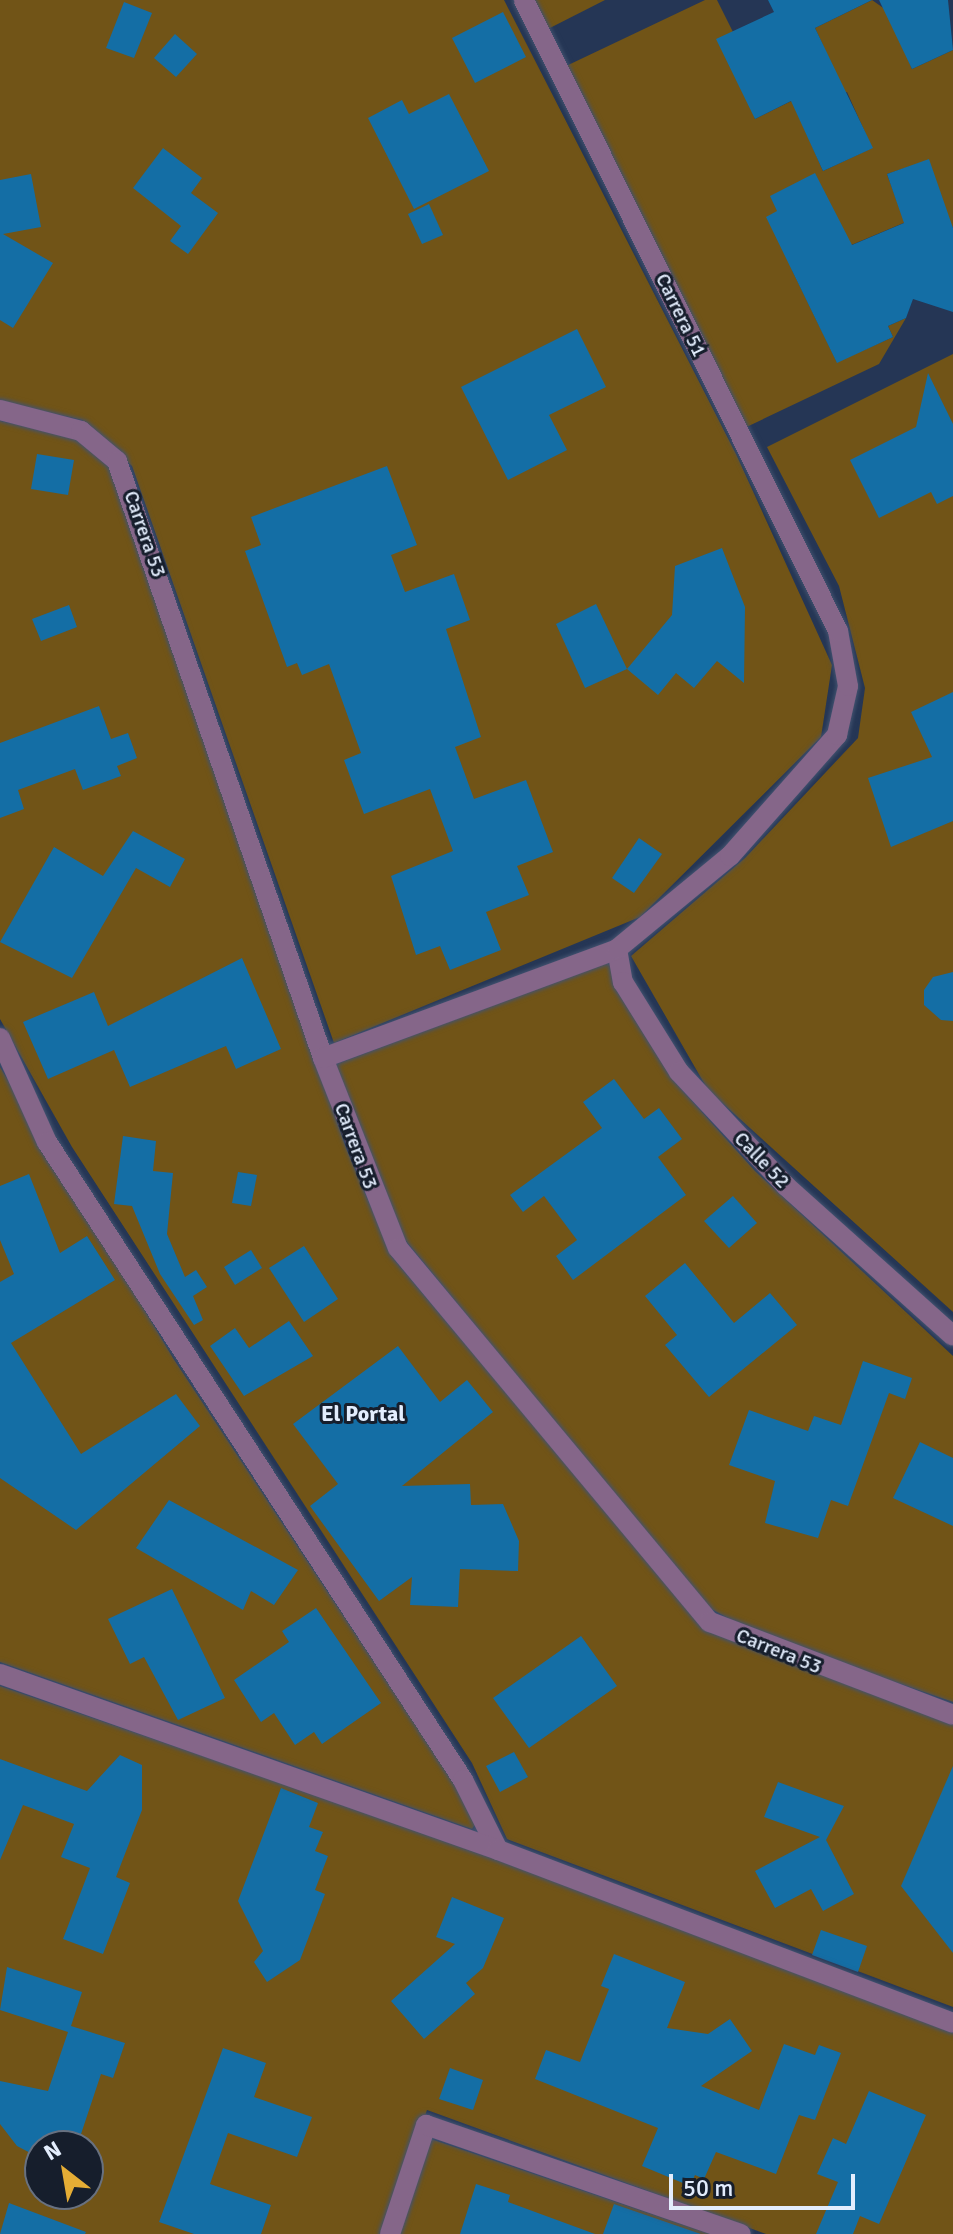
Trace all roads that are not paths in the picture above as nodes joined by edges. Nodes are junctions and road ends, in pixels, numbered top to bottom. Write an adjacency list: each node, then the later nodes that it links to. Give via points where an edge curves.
1 (524, 0): 3 (street, Carrera 51, via 838,631 848,686 837,735 730,856)
2 (0, 410): 5 (street, Carrera 53, via 81,431 117,461)
3 (617, 949): 5 (street, Carrera 51); 6 (street, Calle 52, via 623,982 679,1072 786,1186)
4 (0, 1038): 9 (street, via 47,1142 463,1780)
5 (323, 1058): 8 (street, Carrera 53, via 398,1248 710,1622)
6 (953, 1336)
7 (0, 1674): 9 (street)
8 (953, 1715)
9 (498, 1850): 10 (street)
10 (953, 2023)
11 (390, 2234): 12 (street, via 426,2125)
12 (741, 2234)

